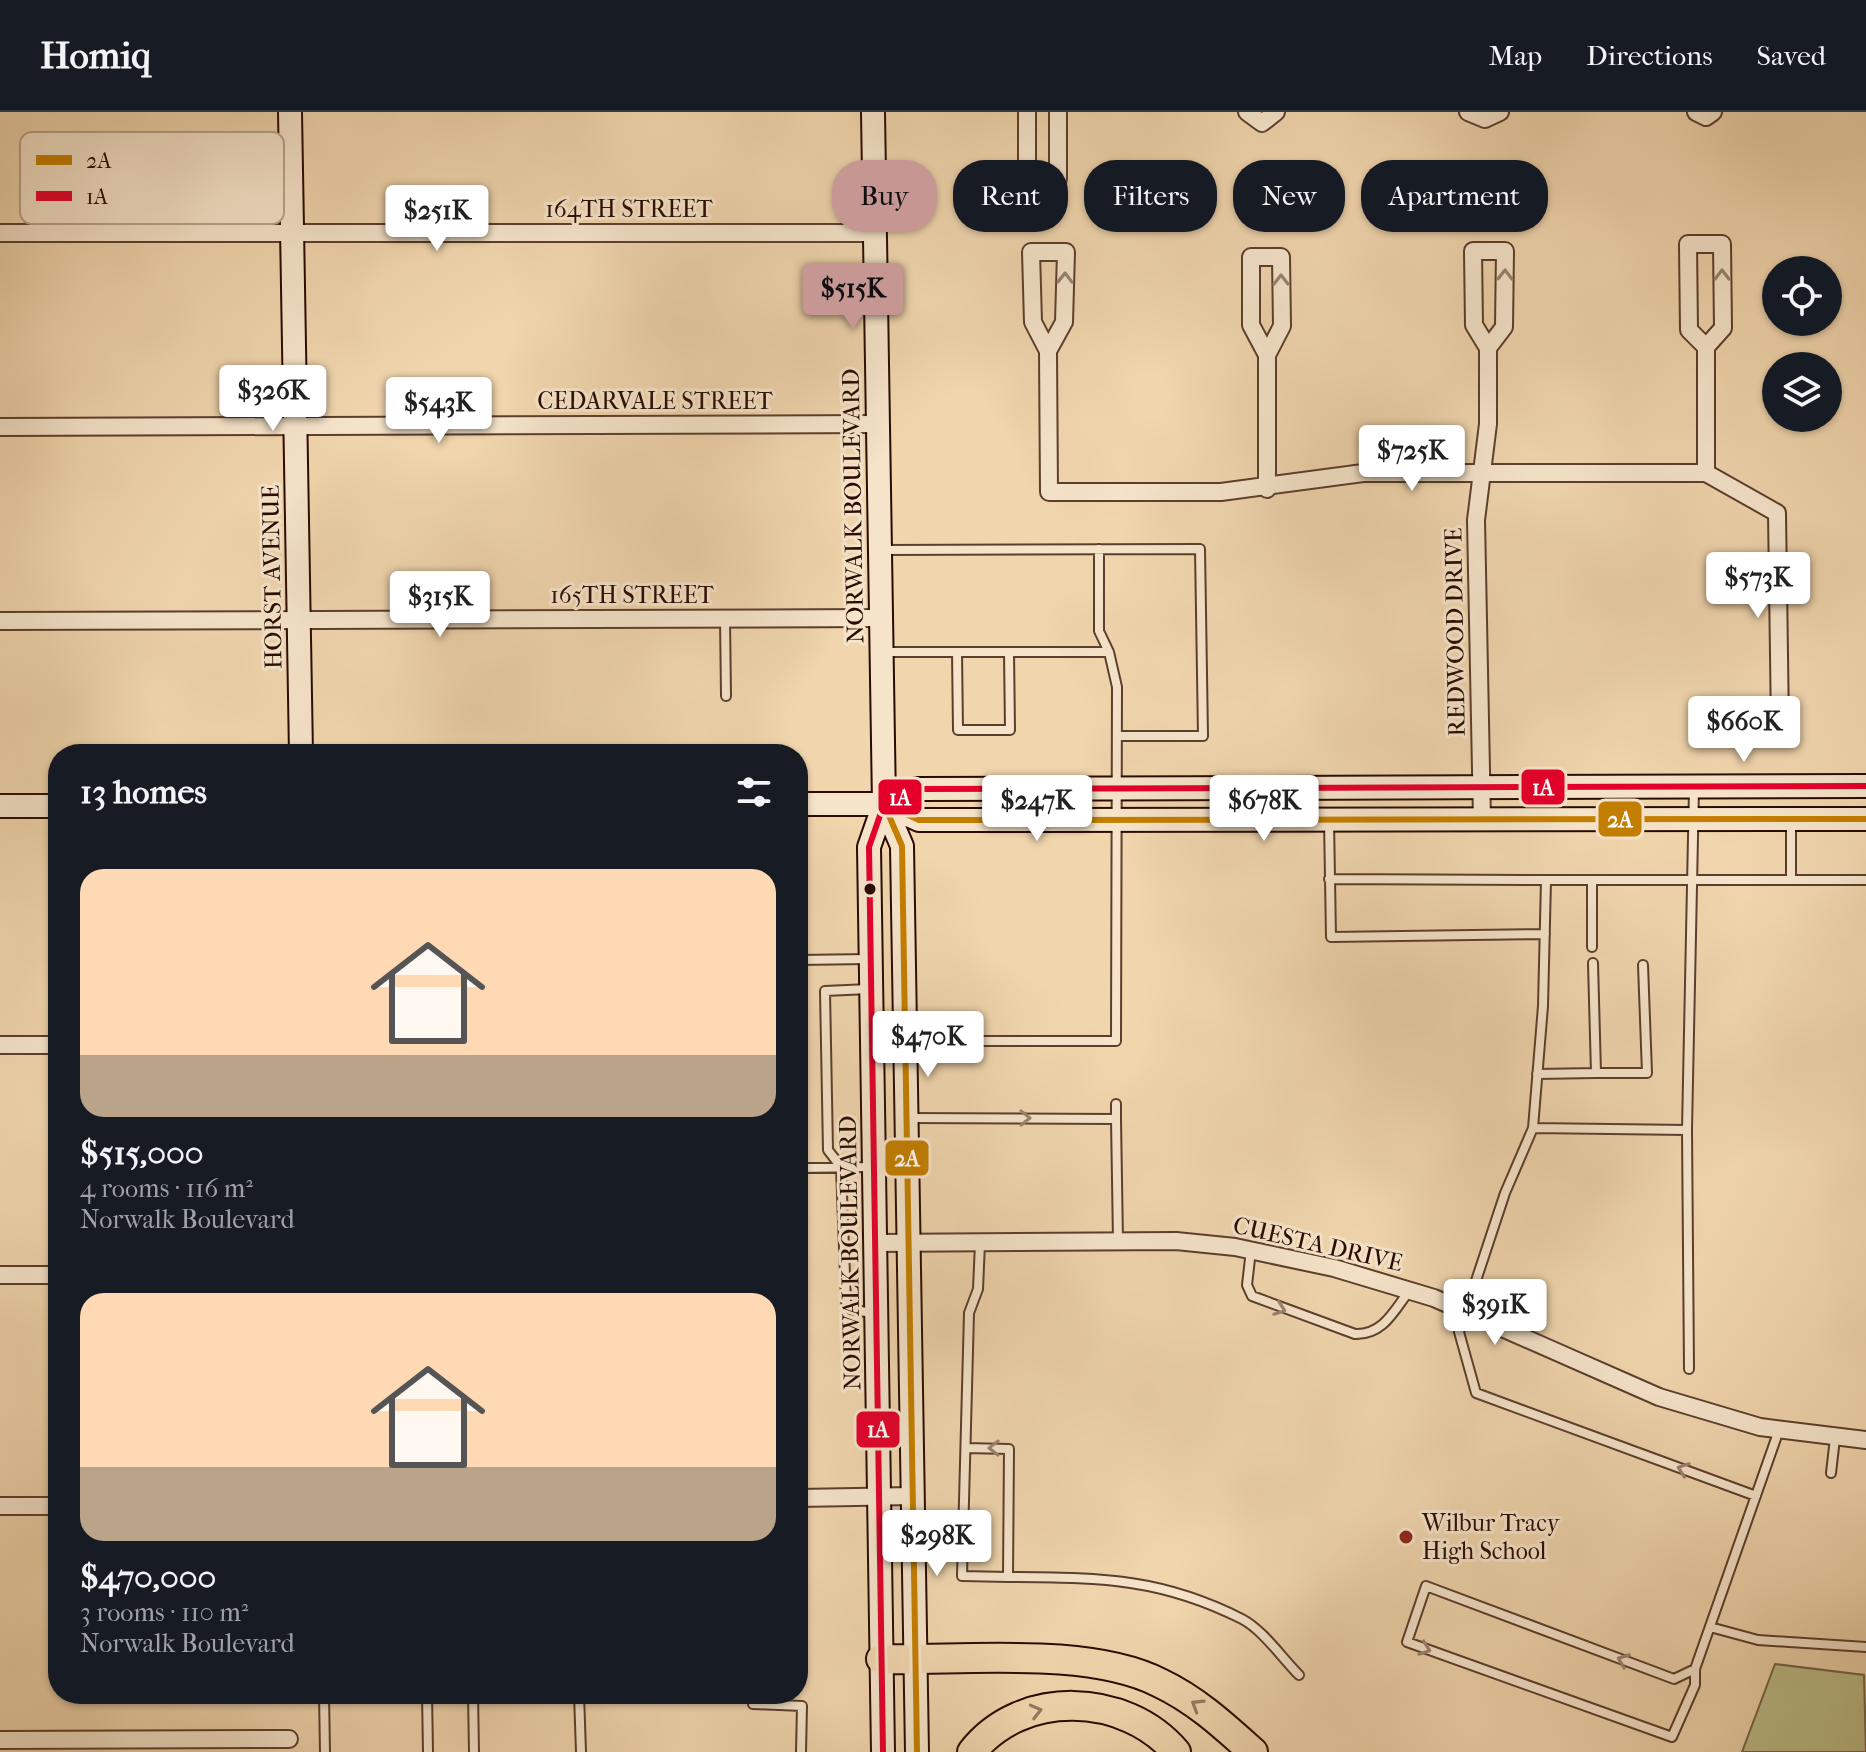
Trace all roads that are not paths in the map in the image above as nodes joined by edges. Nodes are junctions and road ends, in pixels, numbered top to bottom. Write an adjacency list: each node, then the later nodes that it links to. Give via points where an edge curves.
1 (290, 112): 12 (street, HORST AVENUE)
2 (873, 112): 13 (street, NORWALK BOULEVARD)
3 (1027, 112): 4 (street, via 1027,179 1058,179)
4 (1058, 112)
5 (1247, 112): 6 (street, via 1262,123)
6 (1276, 112)
7 (1468, 112): 8 (street, via 1485,119)
8 (1500, 112)
9 (1696, 112): 10 (street, via 1706,117)
10 (1713, 112)
11 (0, 233): 12 (street, 164TH STREET)
12 (292, 233): 13 (street, 164TH STREET); 19 (street, HORST AVENUE)
13 (874, 233): 18 (street, NORWALK BOULEVARD)
14 (1706, 347): 14 (street, one-way to 14, via 1723,328 1722,244 1688,244 1689,330); 22 (street)
15 (1488, 348): 15 (street, REDWOOD DRIVE, one-way to 15, via 1504,327 1505,251 1473,251 1474,325); 21 (street, REDWOOD DRIVE)
16 (1048, 351): 16 (street, one-way to 16, via 1064,322 1066,252 1031,252 1033,322); 23 (street, via 1049,492)
17 (1267, 355): 17 (street, one-way to 17, via 1282,326 1281,257 1251,257 1251,325); 23 (street)
18 (877, 424): 19 (street, CEDARVALE STREET); 25 (street, NORWALK BOULEVARD)
19 (295, 426): 20 (street, CEDARVALE STREET); 28 (street, HORST AVENUE)
20 (0, 427)
21 (1483, 473): 22 (street); 23 (street, via 1363,473); 41 (street, REDWOOD DRIVE, via 1476,520)
22 (1706, 473): 35 (street, via 1777,513)
23 (1267, 489)
24 (1099, 549): 25 (lane); 33 (lane, via 1099,631); 36 (lane, via 1200,549 1203,736)
25 (879, 550): 27 (street, NORWALK BOULEVARD)
26 (725, 618): 27 (street, 165TH STREET); 28 (street, 165TH STREET); 34 (lane)
27 (881, 618): 30 (street, NORWALK BOULEVARD)
28 (299, 620): 29 (street, 165TH STREET); 37 (street, HORST AVENUE)
29 (0, 621)
30 (881, 652): 31 (lane); 43 (street, NORWALK BOULEVARD)
31 (957, 652): 32 (lane); 32 (lane, via 958,730 1010,730)
32 (1009, 652): 33 (lane)
33 (1109, 652): 36 (lane, via 1117,687)
34 (726, 696)
35 (1780, 726)
36 (1118, 736): 40 (lane)
37 (301, 744)
38 (1866, 786): 39 (street)
39 (1694, 787): 41 (street); 51 (lane)
40 (1118, 788): 41 (street); 43 (street, via 918,789); 48 (lane)
41 (1482, 788): 50 (street, REDWOOD DRIVE)
42 (808, 804): 43 (street)
43 (884, 804): 48 (street, via 919,820); 60 (street, NORWALK BOULEVARD, via 869,847); 65 (street, NORWALK BOULEVARD, via 902,846)
44 (0, 806): 45 (street)
45 (48, 806)
46 (1791, 819): 47 (street); 51 (street); 56 (lane)
47 (1866, 819)
48 (1119, 820): 49 (street); 65 (lane, via 1116,1045)
49 (1329, 820): 50 (street); 52 (lane)
50 (1482, 820): 51 (street)
51 (1694, 820): 55 (lane)
52 (1329, 879): 53 (lane); 58 (lane, via 1331,937)
53 (1546, 880): 54 (lane); 58 (lane)
54 (1592, 880): 55 (lane); 59 (lane)
55 (1691, 880): 56 (lane); 74 (lane)
56 (1791, 880): 57 (lane)
57 (1866, 880)
58 (1545, 934): 69 (lane)
59 (1592, 947)
60 (871, 959): 61 (lane); 64 (street, NORWALK BOULEVARD)
61 (808, 960)
62 (1593, 963): 68 (lane)
63 (1643, 965): 68 (lane, via 1647,1073)
64 (872, 989): 75 (lane, via 825,991 828,1150); 76 (street, NORWALK BOULEVARD)
65 (905, 1041): 71 (street, NORWALK BOULEVARD)
66 (0, 1045): 67 (street)
67 (48, 1045)
68 (1596, 1073): 69 (lane)
69 (1537, 1074): 73 (lane)
70 (1116, 1104): 72 (lane)
71 (906, 1118): 72 (lane, one-way to 72); 79 (street, NORWALK BOULEVARD)
72 (1116, 1119): 78 (lane)
73 (1533, 1128): 74 (lane); 86 (lane)
74 (1687, 1130): 88 (lane)
75 (841, 1167): 76 (lane); 77 (lane); 87 (lane, via 846,1302 851,1309)
76 (874, 1167): 81 (street, NORWALK BOULEVARD)
77 (808, 1168)
78 (1118, 1241): 80 (street, CUESTA DRIVE); 82 (street, CUESTA DRIVE)
79 (908, 1242): 80 (street, CUESTA DRIVE); 81 (street, CUESTA DRIVE); 95 (street, NORWALK BOULEVARD)
80 (980, 1242): 92 (lane, via 978,1289 969,1313)
81 (875, 1243): 87 (street, NORWALK BOULEVARD)
82 (1251, 1250): 85 (street, CUESTA DRIVE); 85 (lane, one-way to 85, via 1247,1285 1252,1296 1355,1334 1368,1335 1380,1328)
83 (0, 1275): 84 (street)
84 (48, 1275)
85 (1409, 1291): 86 (street, CUESTA DRIVE)
86 (1464, 1311): 89 (street, CUESTA DRIVE, via 1659,1397); 96 (lane, one-way to 86, via 1476,1393 1459,1332)
87 (876, 1314): 94 (street, NORWALK BOULEVARD)
88 (1689, 1369)
89 (1779, 1430): 90 (street, CUESTA DRIVE); 96 (lane)
90 (1835, 1438): 91 (street, CUESTA DRIVE); 93 (lane)
91 (1866, 1440)
92 (966, 1448): 100 (lane, one-way to 92, via 1009,1449); 100 (lane, via 962,1576)
93 (1831, 1473)
94 (879, 1496): 95 (street); 97 (street); 103 (street, NORWALK BOULEVARD)
95 (913, 1496): 104 (street, NORWALK BOULEVARD)
96 (1756, 1496): 101 (lane)
97 (808, 1498)
98 (0, 1506): 99 (street)
99 (48, 1506)
100 (1008, 1577): 106 (lane, via 1109,1579 1196,1596 1244,1620)
101 (1710, 1627): 102 (lane, via 1758,1640); 105 (lane)
102 (1866, 1647)
103 (881, 1659): 104 (highway); 119 (street, NORWALK BOULEVARD)
104 (915, 1660): 120 (street, NORWALK BOULEVARD); 123 (highway, one-way to 104, via 1206,1710 1132,1672 1089,1663)
105 (1695, 1669): 105 (lane, one-way to 105, via 1674,1679 1426,1586 1407,1642 1672,1737 1695,1685)
106 (1299, 1675)
107 (324, 1704): 114 (lane)
108 (427, 1704): 115 (lane)
109 (473, 1704): 116 (lane)
110 (579, 1704): 117 (lane)
111 (753, 1704): 118 (lane, via 802,1706)
112 (289, 1739): 113 (street)
113 (0, 1740)
114 (325, 1752)
115 (428, 1752)
116 (474, 1752)
117 (581, 1752)
118 (801, 1752)
119 (883, 1752)
120 (917, 1752)
121 (972, 1752): 122 (highway, one-way to 122, via 1011,1717 1054,1706 1086,1706 1124,1715 1165,1739)
122 (1176, 1752)
123 (1253, 1752)

